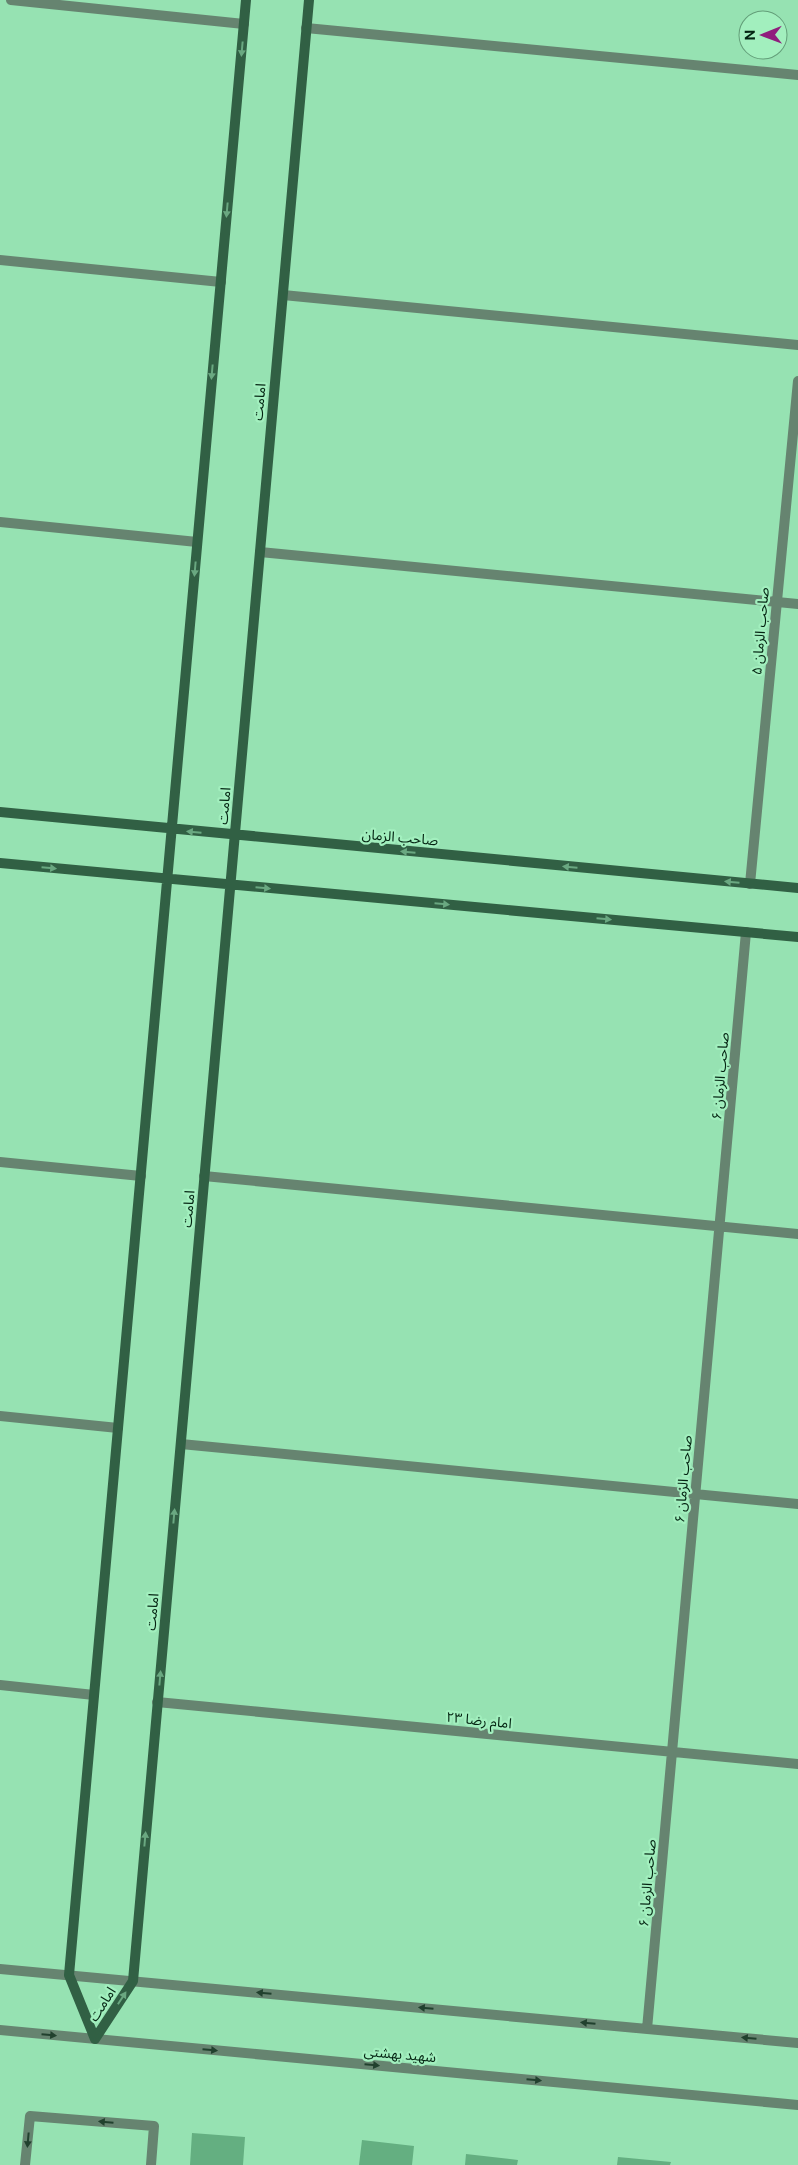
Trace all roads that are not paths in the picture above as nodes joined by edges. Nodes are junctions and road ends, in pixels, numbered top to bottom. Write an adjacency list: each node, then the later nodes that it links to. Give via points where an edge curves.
1 (11, 0): 4 (street)
2 (246, 0): 4 (street, امامت)
3 (309, 0): 5 (street, امامت)
4 (244, 24): 8 (street, امامت, one-way to 8)
5 (306, 28): 6 (street); 9 (street, امامت)
6 (798, 75)
7 (0, 260): 8 (street)
8 (220, 282): 13 (street, امامت, one-way to 13)
9 (283, 295): 10 (street); 14 (street, امامت)
10 (798, 345)
11 (798, 381): 15 (street, صاحب الزمان ۵)
12 (0, 522): 13 (street)
13 (197, 542): 18 (street, امامت, one-way to 18)
14 (260, 552): 15 (street); 19 (street, امامت)
15 (777, 602): 16 (street); 22 (street, صاحب الزمان ۵)
16 (798, 604)
17 (0, 812): 18 (street, صاحب الزمان)
18 (172, 830): 19 (street, صاحب الزمان, one-way to 18); 21 (street, امامت)
19 (235, 835): 22 (street, صاحب الزمان, one-way to 19); 23 (street, امامت)
20 (0, 863): 21 (street, one-way to 21)
21 (167, 879): 23 (street); 28 (street, امامت)
22 (750, 884): 24 (street, صاحب الزمان)
23 (230, 885): 25 (street, one-way to 25); 29 (street, امامت)
24 (798, 888)
25 (746, 932): 26 (street); 30 (street, صاحب الزمان ۶)
26 (798, 937)
27 (0, 1162): 28 (street)
28 (141, 1176): 33 (street, امامت)
29 (204, 1176): 30 (street); 34 (street, امامت)
30 (720, 1226): 31 (street); 35 (street, صاحب الزمان ۶)
31 (798, 1234)
32 (0, 1416): 33 (street)
33 (118, 1428): 38 (street, امامت)
34 (181, 1444): 35 (street); 39 (street, امامت, one-way to 34)
35 (696, 1494): 36 (street); 40 (street, صاحب الزمان ۶)
36 (798, 1504)
37 (0, 1685): 38 (street)
38 (94, 1695): 43 (street, امامت)
39 (157, 1702): 40 (street, امام رضا ۲۳); 44 (street, امامت, one-way to 39)
40 (672, 1752): 41 (street, امام رضا ۲۳); 45 (street, صاحب الزمان ۶)
41 (798, 1764)
42 (0, 1969): 43 (street)
43 (69, 1975): 44 (street); 47 (street, امامت)
44 (133, 1981): 45 (street, one-way to 44); 47 (street, امامت, one-way to 44)
45 (647, 2029): 48 (street, one-way to 45)
46 (0, 2030): 47 (street, شهید بهشتی, one-way to 47)
47 (95, 2039): 49 (street, شهید بهشتی, one-way to 49)
48 (798, 2043)
49 (798, 2105)
50 (26, 2165): 51 (street, one-way to 50, via 154,2126 30,2116)
51 (151, 2165)

